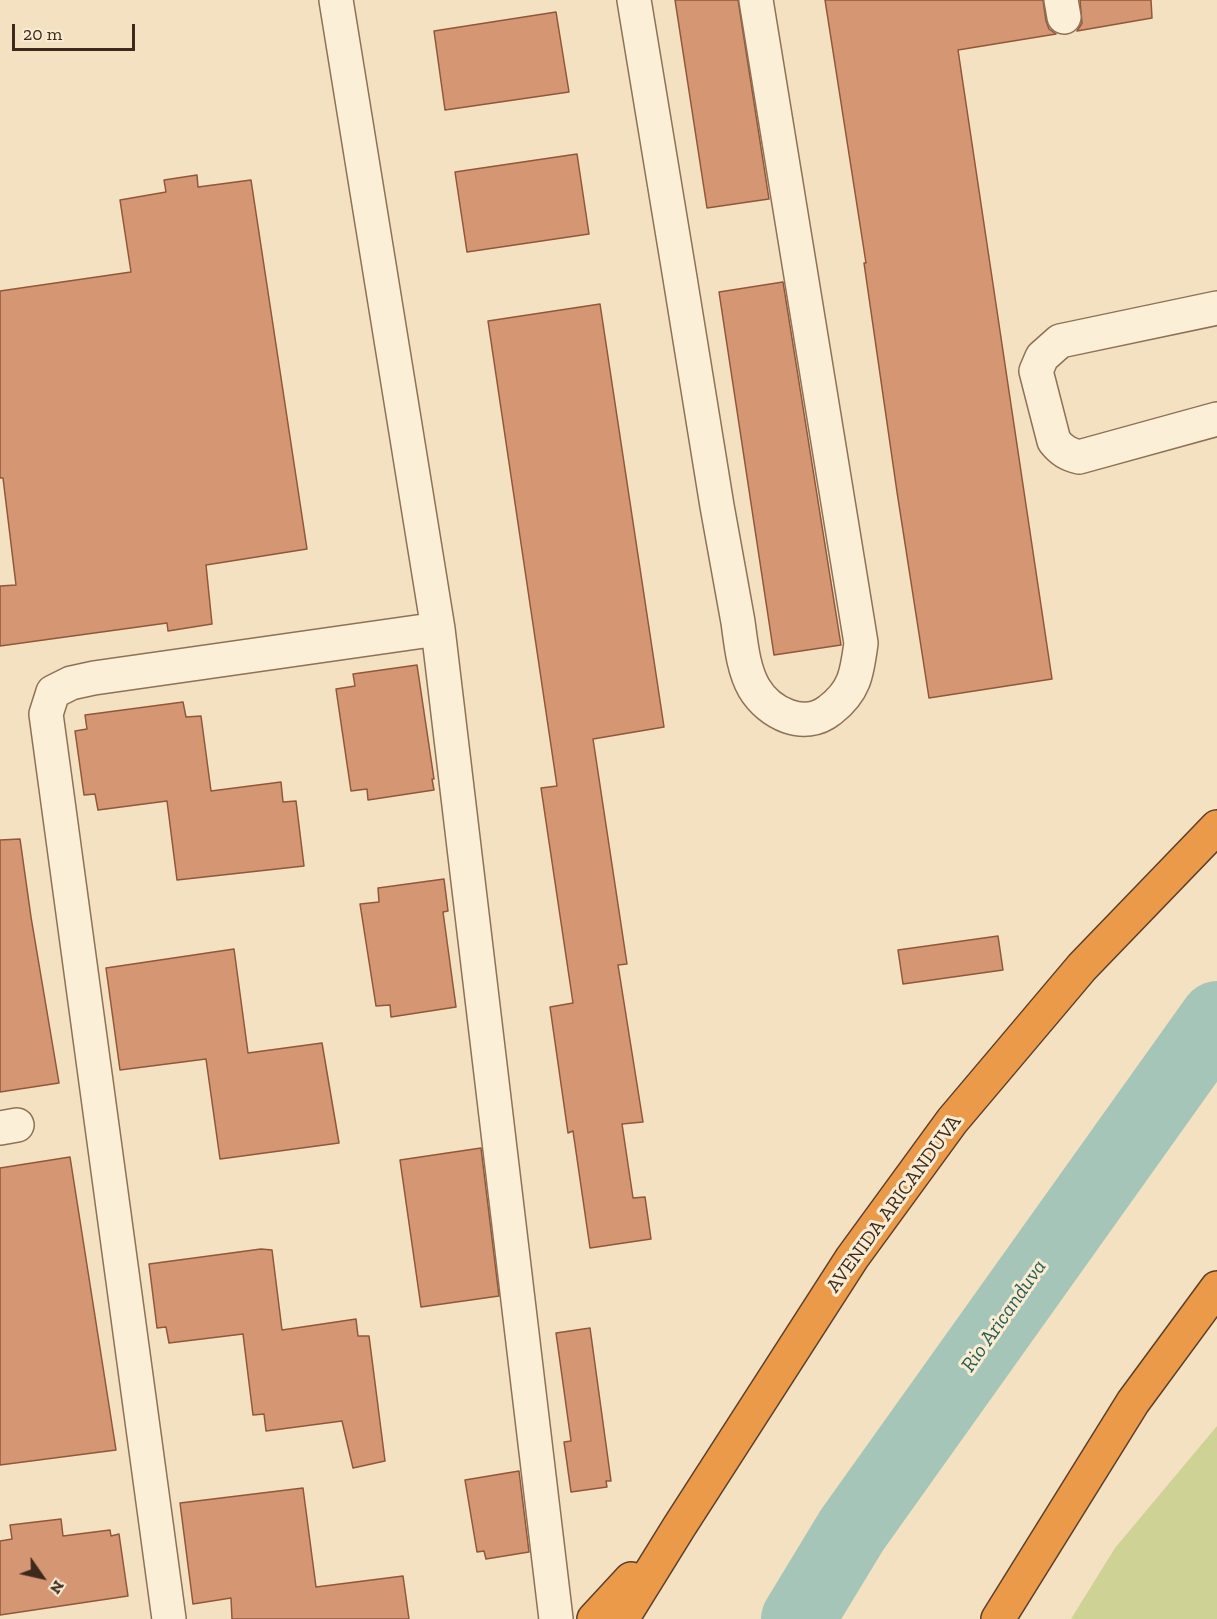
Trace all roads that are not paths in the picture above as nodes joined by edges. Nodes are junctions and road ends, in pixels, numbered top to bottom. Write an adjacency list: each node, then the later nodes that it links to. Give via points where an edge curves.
1 (336, 0): 6 (street)
2 (634, 0): 3 (street, via 745,663 764,702 780,714 801,720 824,715 841,701 853,685 861,643)
3 (756, 0)
4 (1217, 308): 5 (street, via 1060,341 1042,357 1036,371 1054,441 1068,454 1079,457)
5 (1217, 419)
6 (438, 629): 10 (street, via 70,683 53,692 46,714); 11 (street)
7 (1217, 827): 9 (highway, AVENIDA ARICANDUVA, via 1082,967 952,1121 852,1258)
8 (1217, 1288): 14 (highway, via 1133,1402)
9 (679, 1527): 12 (highway); 13 (highway, AVENIDA ARICANDUVA)
10 (169, 1619)
11 (556, 1619)
12 (594, 1619)
13 (622, 1619)
14 (998, 1619)

